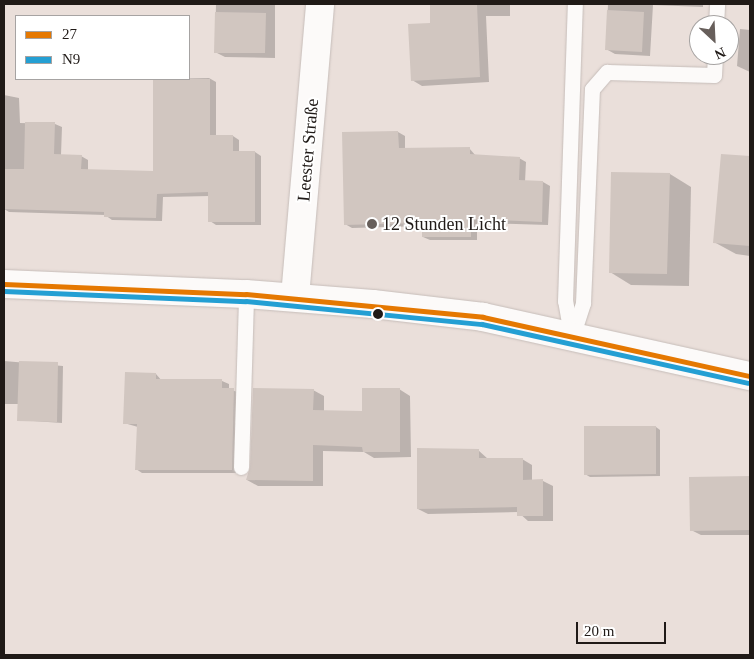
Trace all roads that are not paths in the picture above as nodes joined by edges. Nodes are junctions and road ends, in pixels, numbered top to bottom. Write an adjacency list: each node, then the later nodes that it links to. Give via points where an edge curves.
1 (320, 4): 6 (street, Leester Straße)
2 (575, 4): 7 (lane, via 566,301)
3 (714, 65): 7 (lane, via 714,75 606,72 592,89 583,303)
4 (4, 284): 5 (street)
5 (246, 294): 6 (street); 9 (lane)
6 (295, 297): 7 (street, via 483,317)
7 (572, 337): 8 (street)
8 (750, 376)
9 (241, 466)

